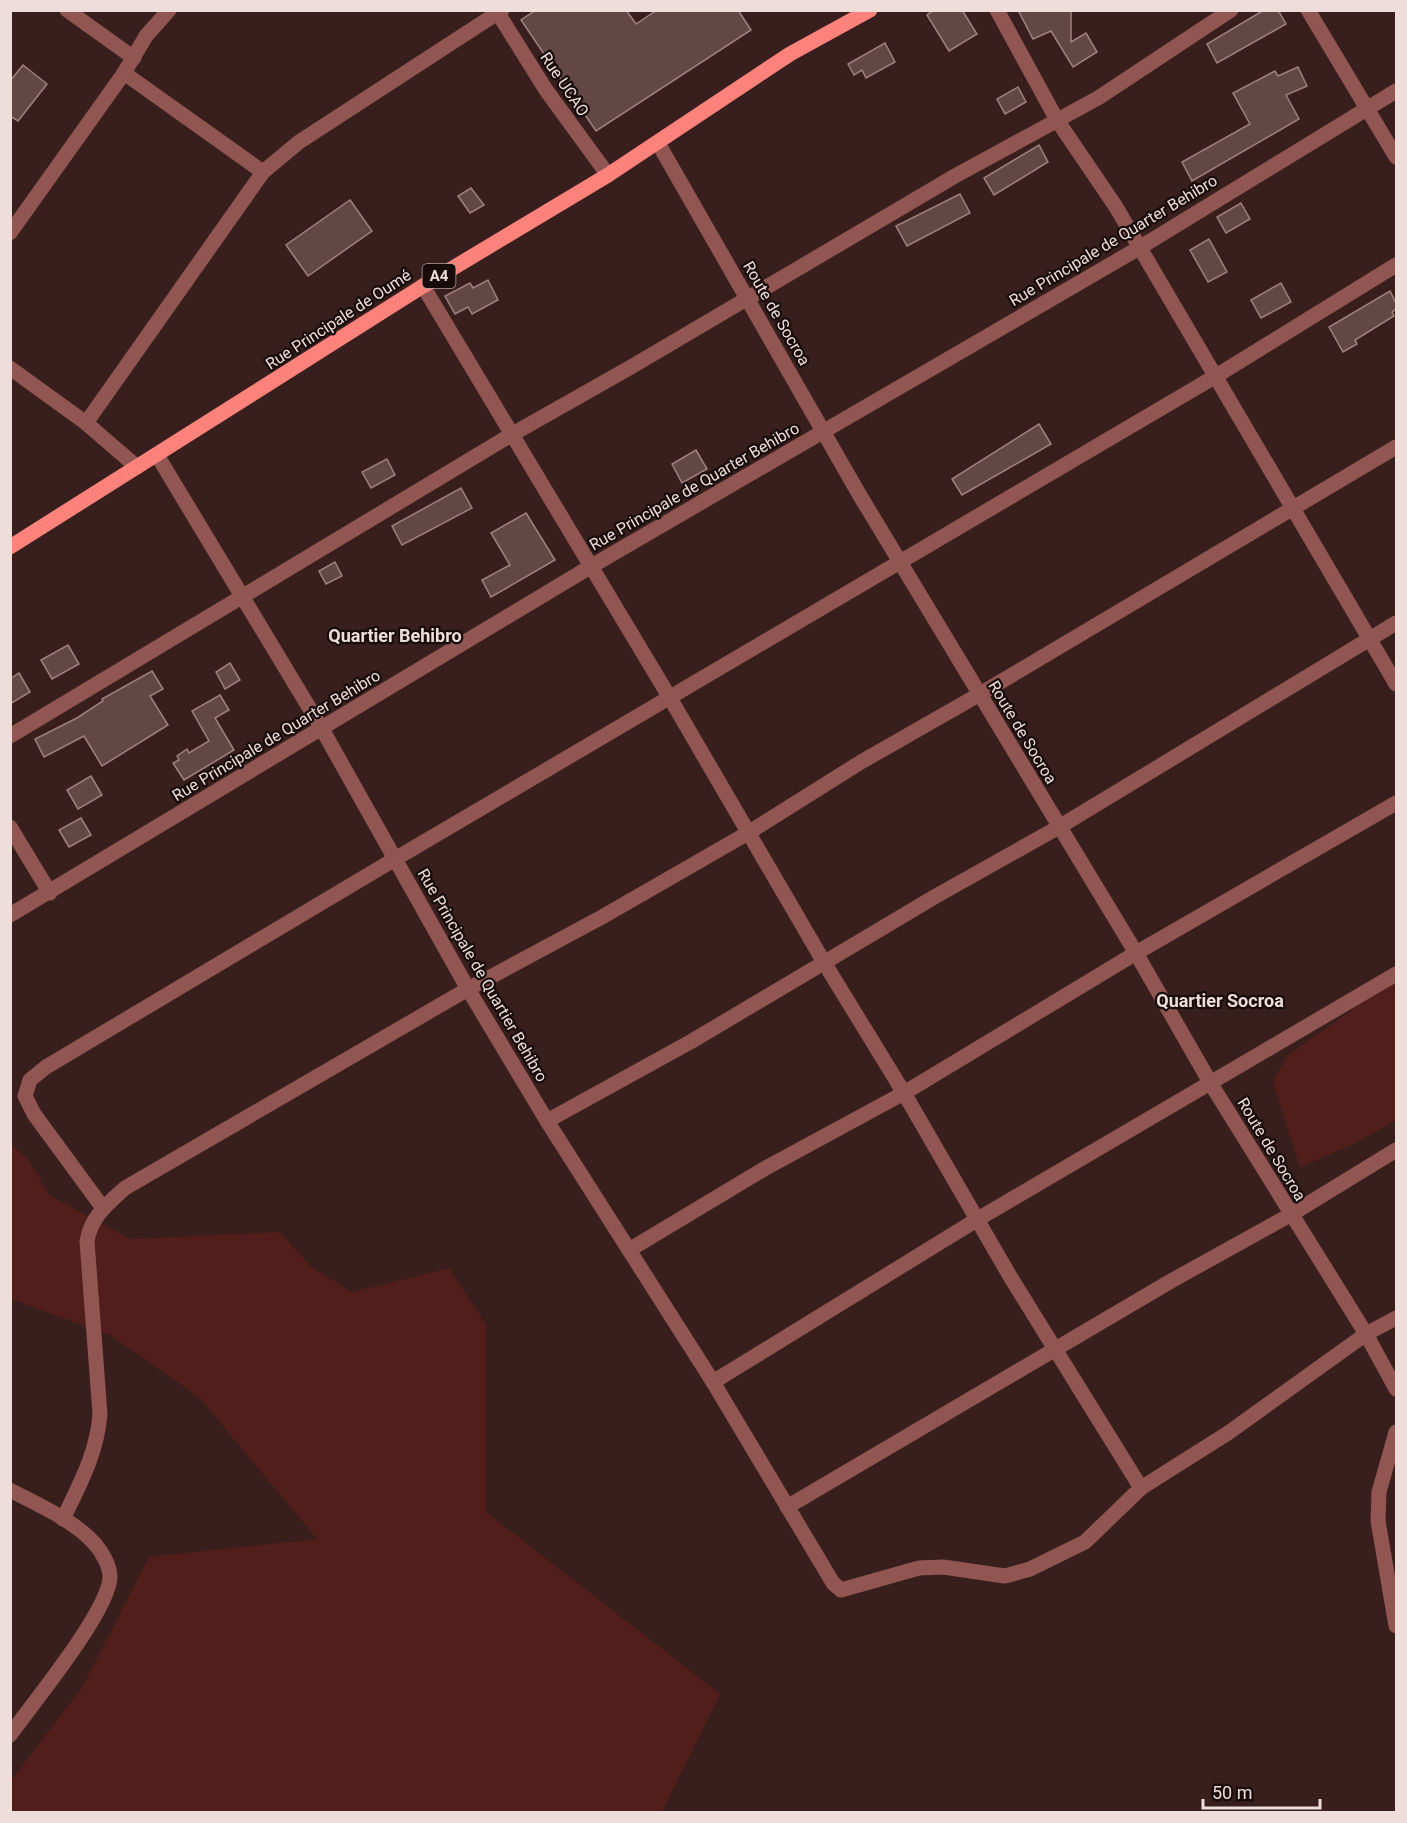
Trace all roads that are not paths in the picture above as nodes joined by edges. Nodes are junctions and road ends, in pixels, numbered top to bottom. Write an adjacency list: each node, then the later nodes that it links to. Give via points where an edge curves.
1 (67, 10): 8 (street)
2 (169, 10): 8 (street, via 146,36)
3 (870, 10): 13 (main road, Rue Principale de Oumé / A4, via 790,54)
4 (997, 10): 12 (street)
5 (1231, 10): 12 (street, via 1125,82)
6 (1308, 10): 11 (street)
7 (499, 11): 15 (street, via 299,142); 16 (street, Rue UCAO, via 546,90)
8 (134, 58): 9 (street)
9 (124, 73): 15 (street); 17 (street)
10 (1396, 91): 11 (street, Rue Principale de Quarter Behibro)
11 (1368, 108): 14 (street); 18 (street, Rue Principale de Quarter Behibro)
12 (1057, 120): 18 (street, via 1086,159); 21 (street, via 838,243)
13 (658, 143): 16 (main road, Rue Principale de Oumé / A4); 21 (street, Route de Socroa)
14 (1396, 157)
15 (263, 172): 24 (street)
16 (608, 175): 20 (main road, Rue Principale de Oumé / A4)
17 (10, 233)
18 (1139, 248): 23 (street); 25 (street, Rue Principale de Quarter Behibro)
19 (1396, 265): 23 (street)
20 (423, 286): 26 (street); 28 (main road, Rue Principale de Oumé / A4)
21 (748, 299): 25 (street, Route de Socroa); 26 (street)
22 (10, 368): 24 (street)
23 (1216, 376): 30 (street); 32 (street)
24 (86, 423): 29 (street)
25 (824, 432): 32 (street, Route de Socroa); 33 (street, Rue Principale de Quarter Behibro)
26 (511, 435): 33 (street); 34 (street)
27 (1396, 447): 30 (street)
28 (157, 455): 29 (main road, Rue Principale de Oumé / A4); 34 (street, Rue Principale de Quartier Behibro)
29 (137, 467): 31 (main road, Rue Principale de Oumé / A4)
30 (1294, 509): 36 (street); 38 (street)
31 (10, 547)
32 (900, 563): 38 (street, Route de Socroa); 39 (street)
33 (590, 567): 39 (street); 40 (street, Rue Principale de Quarter Behibro)
34 (242, 596): 40 (street, Rue Principale de Quartier Behibro); 41 (street)
35 (1396, 624): 36 (street)
36 (1369, 639): 37 (street); 44 (street)
37 (1396, 684)
38 (980, 694): 44 (street, Route de Socroa); 45 (street)
39 (670, 698): 45 (street); 46 (street)
40 (322, 729): 46 (street, Rue Principale de Quartier Behibro); 47 (street, Rue Principale de Quarter Behibro)
41 (10, 736)
42 (1396, 802): 49 (street)
43 (10, 827): 47 (street)
44 (1059, 827): 49 (street, Route de Socroa); 50 (street)
45 (748, 833): 50 (street); 52 (street)
46 (395, 859): 52 (street, Rue Principale de Quartier Behibro); 57 (street, via 110,1027 30,1080 24,1096 33,1114)
47 (50, 892): 48 (street, Rue Principale de Quarter Behibro)
48 (10, 915)
49 (1136, 953): 53 (street, Route de Socroa); 54 (street)
50 (825, 964): 54 (street); 55 (street)
51 (1396, 974): 53 (street)
52 (468, 989): 55 (street, Rue Principale de Quartier Behibro); 57 (street, via 125,1188)
53 (1211, 1084): 58 (street, Route de Socroa); 59 (street)
54 (904, 1093): 59 (street); 60 (street, via 764,1168)
55 (547, 1121): 60 (street, Rue Principale de Quartier Behibro)
56 (1396, 1150): 58 (street)
57 (103, 1208): 70 (street, via 90,1226 87,1242 100,1414 98,1438)
58 (1290, 1215): 62 (street, Route de Socroa); 63 (street)
59 (978, 1219): 63 (street); 64 (street)
60 (628, 1250): 64 (street, Rue Principale de Quartier Behibro)
61 (1396, 1317): 62 (street)
62 (1366, 1334): 65 (street, Route de Socroa); 67 (street, via 1228,1433)
63 (1054, 1350): 67 (street); 69 (street)
64 (713, 1382): 69 (street, Rue Principale de Quartier Behibro)
65 (1396, 1389)
66 (1396, 1432): 71 (street, via 1379,1492 1378,1521)
67 (1141, 1488): 69 (street, Rue Principale de Quartier Behibro, via 1085,1542 1018,1574 919,1568 841,1590)
68 (10, 1490): 70 (street)
69 (787, 1506)
70 (63, 1519): 72 (street, via 94,1543 105,1558 110,1575 107,1592 79,1641)
71 (1396, 1626)
72 (10, 1735)

